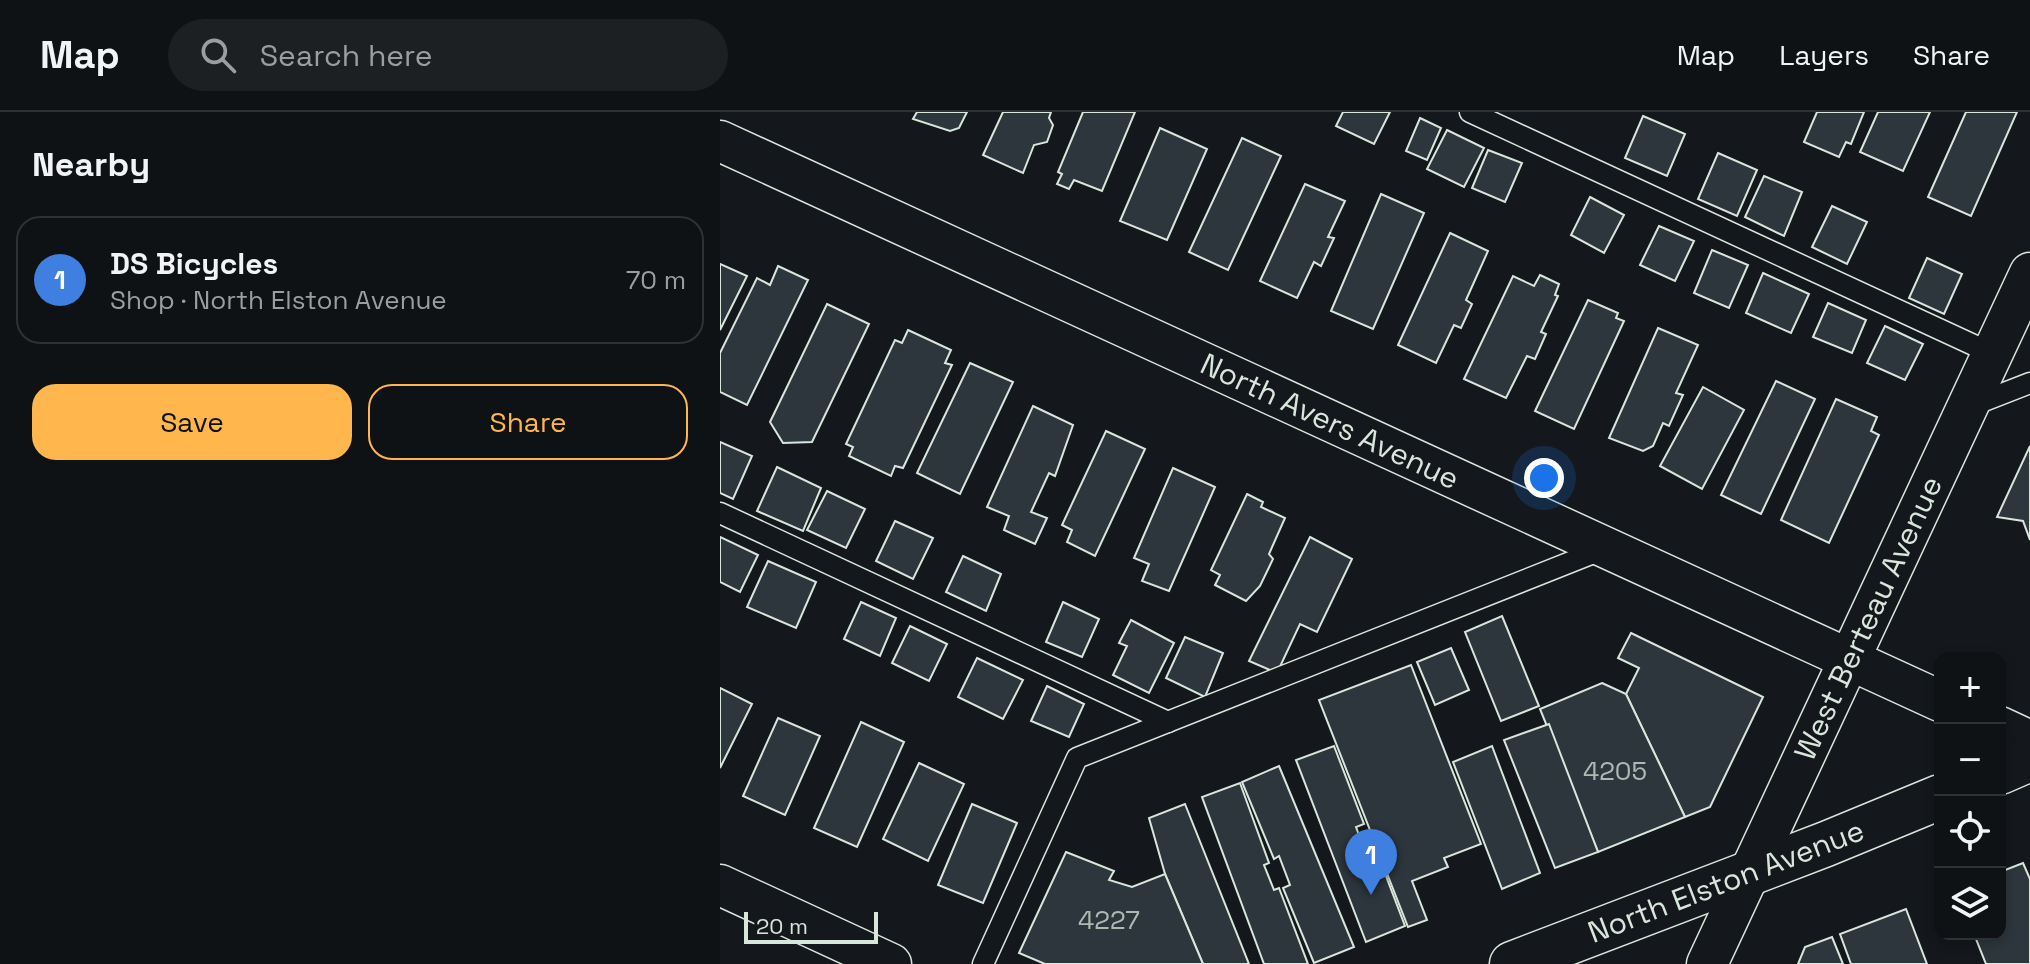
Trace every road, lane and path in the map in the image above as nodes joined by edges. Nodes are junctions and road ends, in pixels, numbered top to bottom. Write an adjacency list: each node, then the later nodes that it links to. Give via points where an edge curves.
1 (1470, 112): 4 (lane)
2 (720, 141): 8 (street, North Avers Avenue)
3 (2030, 273): 4 (street, West Berteau Avenue)
4 (1993, 354): 6 (street, West Berteau Avenue)
5 (2030, 383): 6 (lane)
6 (1967, 407): 9 (street, West Berteau Avenue)
7 (720, 513): 11 (lane)
8 (1606, 548): 9 (street, North Avers Avenue); 11 (lane)
9 (1849, 660): 10 (street, North Avers Avenue); 17 (street, West Berteau Avenue)
10 (1934, 698)
11 (1168, 722): 20 (lane, via 1077,758)
12 (2006, 730): 13 (street)
13 (2030, 741)
14 (2030, 759): 15 (main road)
15 (2006, 769)
16 (1934, 799): 17 (main road, North Elston Avenue)
17 (1750, 872): 21 (main road, North Elston Avenue); 22 (street, West Berteau Avenue)
18 (726, 893): 19 (street)
19 (891, 964)
20 (983, 964)
21 (1512, 964)
22 (1707, 964)

